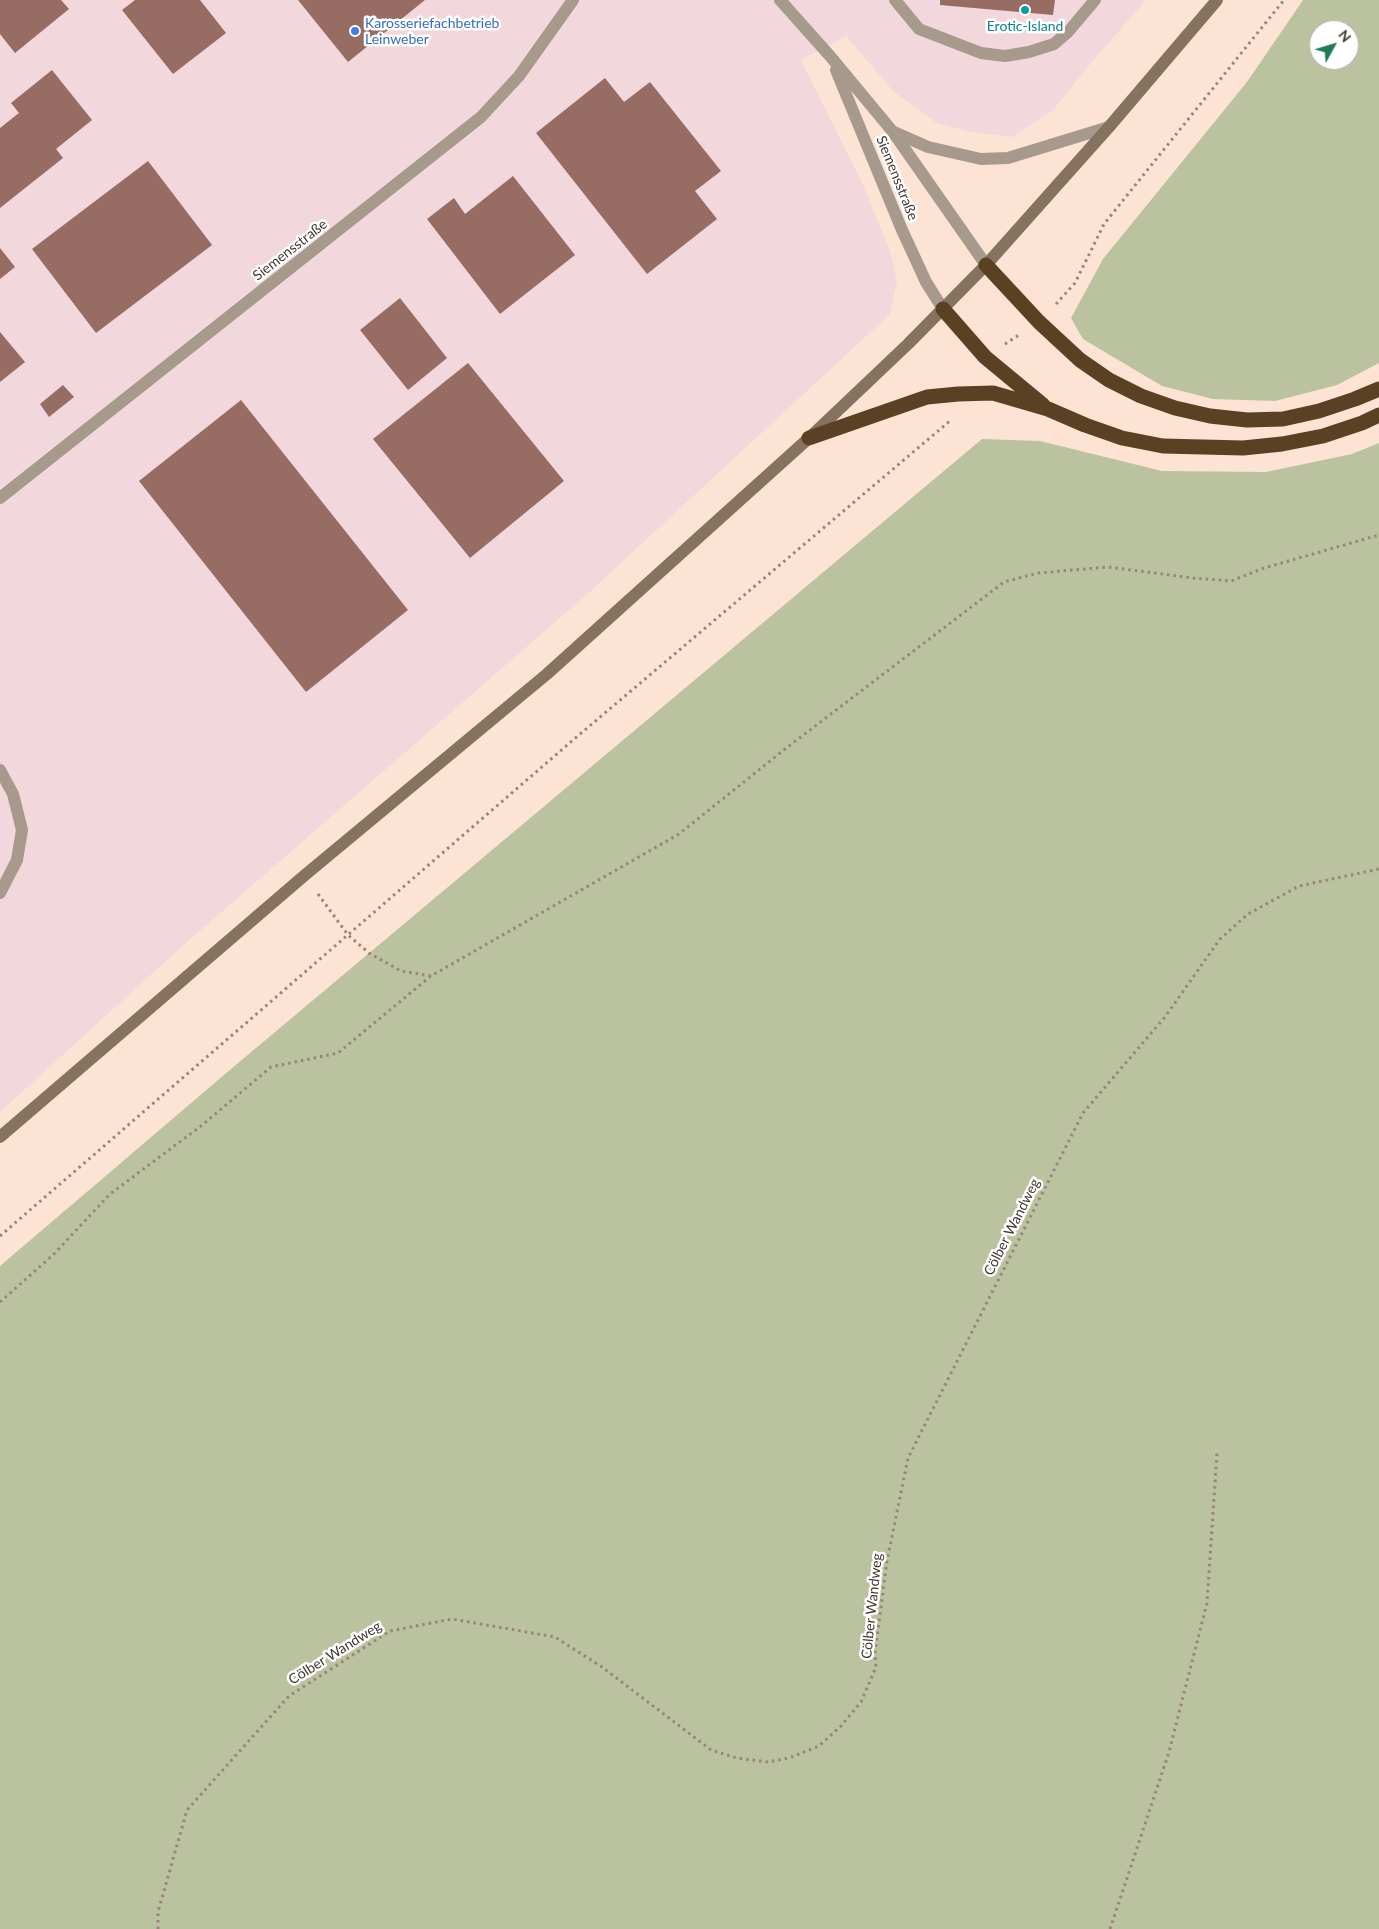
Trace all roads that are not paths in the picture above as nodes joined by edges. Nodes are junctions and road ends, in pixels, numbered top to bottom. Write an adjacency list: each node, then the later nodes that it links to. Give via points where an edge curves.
1 (572, 0): 15 (street, Siemensstraße, via 519,76 481,117)
2 (780, 0): 6 (street, Siemensstraße)
3 (895, 0): 4 (street, via 919,29 981,53 1005,56 1054,44)
4 (1095, 0)
5 (1217, 0): 7 (main road)
6 (830, 56): 8 (street, Siemensstraße); 10 (street, Siemensstraße, via 902,230 926,282)
7 (1110, 126): 8 (street, Siemensstraße, via 1008,158 981,159 928,147); 9 (main road)
8 (892, 132): 9 (street, Siemensstraße)
9 (986, 265): 10 (main road); 11 (highway, via 1080,360 1109,380 1176,408 1247,420 1283,419 1355,400)
10 (943, 309): 12 (highway, via 985,357); 14 (main road)
11 (1379, 389)
12 (1048, 409): 13 (highway, via 1122,438 1164,446 1203,448 1282,444 1323,436); 14 (highway, via 993,393 958,394 927,398)
13 (1379, 415)
14 (809, 438): 18 (main road, via 547,674 305,875)
15 (0, 498)
16 (0, 770): 17 (street, via 13,794 22,830 17,860)
17 (0, 893)
18 (0, 1137)

